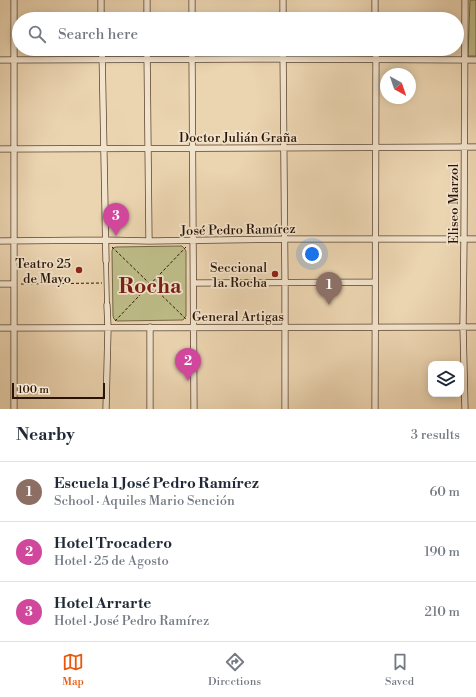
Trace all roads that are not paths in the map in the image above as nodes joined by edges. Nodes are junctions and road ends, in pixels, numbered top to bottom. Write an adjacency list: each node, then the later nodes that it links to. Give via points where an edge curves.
1 (14, 0): 8 (street)
2 (101, 0): 9 (street)
3 (147, 0): 10 (street)
4 (192, 0): 11 (street)
5 (283, 0): 12 (street)
6 (375, 0): 13 (street)
7 (465, 0): 24 (street, Eliseo Marzol)
8 (14, 12)
9 (102, 12)
10 (147, 12)
11 (192, 12)
12 (283, 12)
13 (375, 12)
14 (14, 56): 22 (street)
15 (193, 56): 19 (street)
16 (376, 56): 23 (street)
17 (102, 59): 18 (street); 22 (street); 34 (street)
18 (147, 59): 19 (street); 26 (street)
19 (193, 59): 20 (street); 27 (street)
20 (283, 59): 23 (street); 28 (street)
21 (0, 60): 22 (street)
22 (14, 60): 33 (street)
23 (376, 60): 24 (street); 29 (street)
24 (465, 60): 25 (street); 30 (street, Eliseo Marzol)
25 (476, 60)
26 (148, 148): 27 (street, Doctor Julián Graña); 34 (street, Doctor Julián Graña); 43 (street)
27 (193, 148): 28 (street, Doctor Julián Graña); 42 (street)
28 (284, 148): 29 (street, Doctor Julián Graña); 35 (street)
29 (375, 148): 30 (street, Doctor Julián Graña); 36 (street)
30 (464, 148): 31 (street, Doctor Julián Graña); 37 (street, Eliseo Marzol)
31 (476, 148)
32 (0, 149): 33 (street, Doctor Julián Graña)
33 (15, 149): 34 (street, Doctor Julián Graña); 40 (street)
34 (104, 149): 41 (street)
35 (284, 239): 36 (street, José Pedro Ramírez); 42 (street, José Pedro Ramírez); 45 (street)
36 (375, 239): 37 (street, José Pedro Ramírez); 46 (street)
37 (464, 239): 38 (street, José Pedro Ramírez); 51 (street, Eliseo Marzol)
38 (476, 239)
39 (0, 240): 40 (street, José Pedro Ramírez)
40 (14, 240): 41 (street, José Pedro Ramírez); 49 (street)
41 (105, 240): 43 (street, José Pedro Ramírez); 44 (street)
42 (194, 240): 43 (street, José Pedro Ramírez); 47 (street)
43 (149, 241)
44 (106, 261): 50 (street)
45 (285, 282): 46 (street); 47 (street); 54 (street)
46 (375, 282): 55 (street)
47 (194, 283): 53 (street)
48 (0, 284): 49 (street)
49 (14, 284): 58 (street)
50 (107, 305): 59 (street)
51 (463, 326): 55 (street, General Artigas); 56 (street, General Artigas); 66 (street, Eliseo Marzol)
52 (150, 327): 53 (street, General Artigas); 59 (street, General Artigas); 62 (street)
53 (195, 327): 54 (street, General Artigas); 63 (street)
54 (284, 327): 55 (street, General Artigas); 64 (street)
55 (375, 327): 65 (street)
56 (476, 327)
57 (0, 328): 58 (street, General Artigas)
58 (14, 328): 59 (street, General Artigas); 60 (street)
59 (108, 328): 61 (street)
60 (14, 409)
61 (106, 409)
62 (150, 409)
63 (194, 409)
64 (285, 409)
65 (375, 409)
66 (465, 409)

